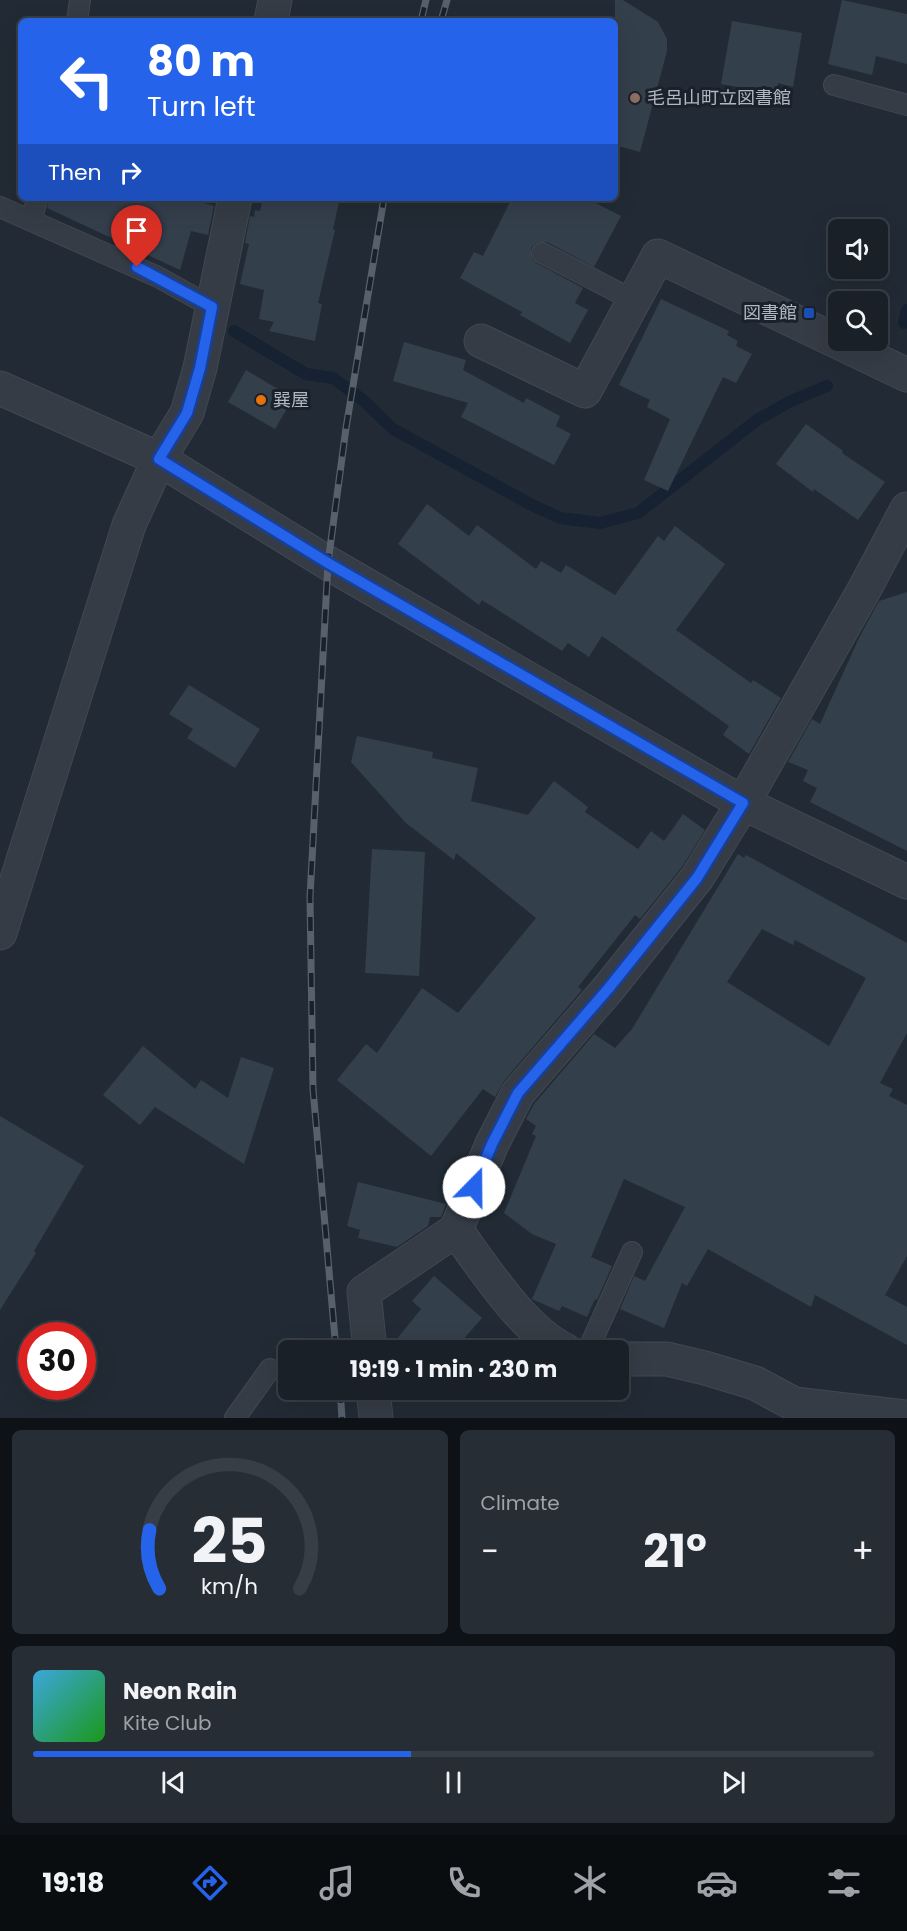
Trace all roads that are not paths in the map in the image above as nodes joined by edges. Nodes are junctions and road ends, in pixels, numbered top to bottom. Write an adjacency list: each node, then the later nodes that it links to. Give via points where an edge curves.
1 (80, 0): 3 (lane)
2 (275, 0): 4 (street)
3 (77, 18)
4 (272, 18)
5 (834, 85): 6 (lane)
6 (907, 105)
7 (36, 201): 10 (lane)
8 (234, 201): 13 (street)
9 (0, 207): 10 (lane)
10 (32, 220): 13 (lane, via 158,277)
11 (542, 253): 12 (lane)
12 (633, 300): 14 (street, via 585,391); 15 (street, via 658,256)
13 (212, 307): 17 (street, via 187,413)
14 (482, 341)
15 (907, 375)
16 (0, 388): 17 (street)
17 (159, 459): 19 (street, via 328,563); 21 (street, via 129,525)
18 (907, 509): 19 (street)
19 (743, 803): 20 (street); 22 (street, via 697,878 518,1093)
20 (907, 882)
21 (0, 933)
22 (456, 1230): 24 (street, via 364,1292); 25 (street, via 510,1304)
23 (632, 1252): 26 (lane)
24 (369, 1340)
25 (549, 1340)
26 (592, 1340)
27 (629, 1359): 30 (street, via 667,1359 755,1383)
28 (270, 1369): 32 (lane)
29 (374, 1400): 33 (street)
30 (794, 1411): 31 (street)
31 (907, 1417)
32 (235, 1418)
33 (376, 1418)

